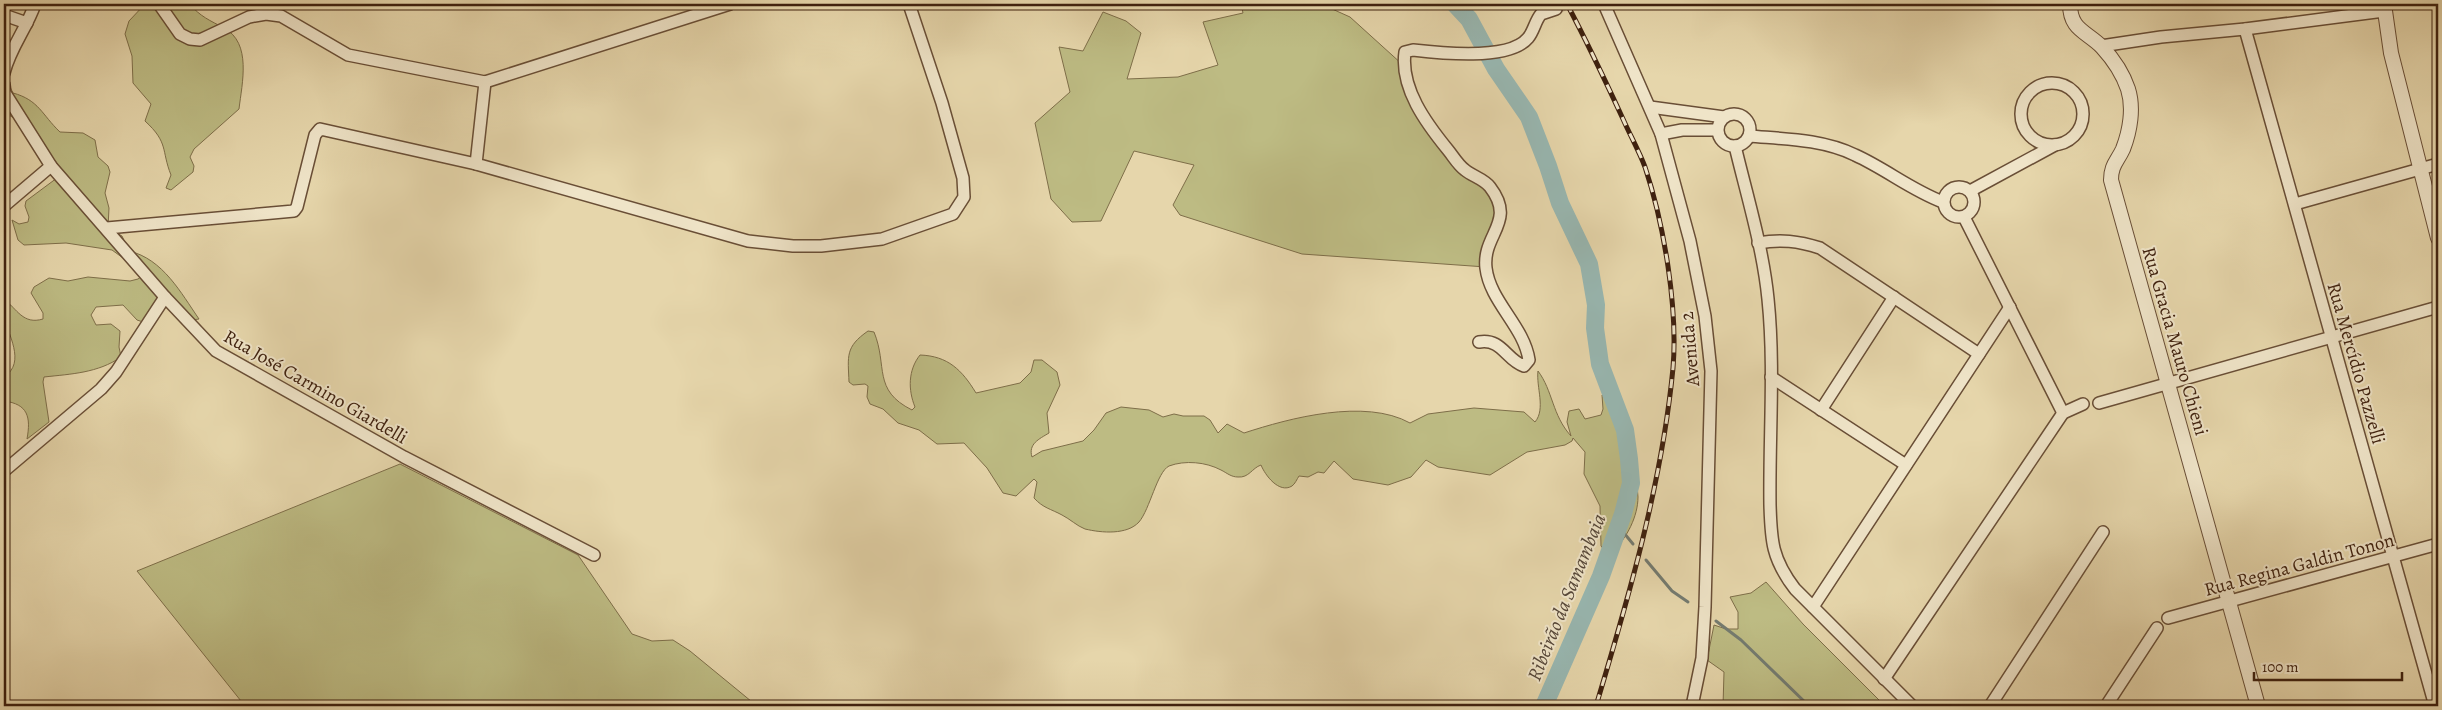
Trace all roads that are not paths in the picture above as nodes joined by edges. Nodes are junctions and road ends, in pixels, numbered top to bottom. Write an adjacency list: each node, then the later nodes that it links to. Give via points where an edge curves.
1 (35, 4): 10 (street)
2 (159, 4): 14 (street, via 180,34 190,39 200,40 249,17 281,16 348,56)
3 (730, 4): 14 (street)
4 (909, 4): 23 (street, via 963,178 964,197 953,214 938,221 874,240 821,246 766,243)
5 (1604, 4): 16 (street, Avenida 2)
6 (2070, 4): 12 (street, Rua Gracia Mauro Chieni, via 2070,16 2076,26)
7 (2384, 8): 11 (street); 26 (street, via 2391,53)
8 (1556, 9): 40 (street, via 1541,14 1528,39 1516,47 1470,54 1405,52 1403,65 1411,92 1430,128 1464,170 1489,185 1501,205 1499,225 1489,245 1486,267 1491,285 1527,345 1529,360 1524,366 1516,364 1497,344 1488,340)
9 (4, 15): 10 (street)
10 (27, 23): 13 (street, via 8,57)
11 (2245, 29): 12 (street, via 2161,36); 29 (street, Rua Mercídio Pazzelli)
12 (2101, 46): 43 (street, Rua Gracia Mauro Chieni, via 2115,62 2128,90 2130,125 2111,168 2111,180)
13 (4, 73)
14 (484, 82): 23 (street)
15 (4, 85): 25 (street, Rua José Carmino Giardelli, via 5,92)
16 (1650, 107): 17 (street); 19 (street, Avenida 2)
17 (1724, 118): 18 (street); 20 (street, via 1737,115 1743,118 1748,123)
18 (1717, 130): 19 (street); 22 (street, via 1722,141)
19 (1661, 134): 59 (street, Avenida 2, via 1690,241 1705,316 1711,372 1702,658)
20 (1749, 136): 22 (street); 28 (street, via 1829,145 1855,155 1921,194)
21 (2055, 145): 21 (street, via 2064,143 2079,130 2083,111 2067,87 2047,83 2029,93 2023,102 2022,124 2035,141); 27 (street)
22 (1734, 146): 34 (street)
23 (476, 164): 32 (street, via 320,129 294,211)
24 (2438, 164): 26 (street)
25 (52, 166): 30 (street); 32 (street, Rua José Carmino Giardelli)
26 (2420, 169): 29 (street); 33 (street)
27 (1970, 191): 28 (street, via 1957,187 1950,190); 31 (street, via 1974,206)
28 (1943, 202): 31 (street, via 1950,215)
29 (2295, 204): 39 (street, Rua Mercídio Pazzelli)
30 (4, 206)
31 (1964, 217): 37 (street)
32 (107, 228): 35 (street, Rua José Carmino Giardelli)
33 (2438, 238)
34 (1758, 243): 36 (street, via 1798,241 1820,248); 42 (street, via 1768,297)
35 (165, 296): 49 (street, via 106,383); 52 (street, Rua José Carmino Giardelli, via 207,343 226,358 404,457)
36 (1894, 297): 41 (street); 46 (street)
37 (2010, 307): 41 (street); 47 (street)
38 (2438, 307): 39 (street)
39 (2332, 336): 43 (street); 53 (street, Rua Mercídio Pazzelli)
40 (1479, 342)
41 (1979, 354): 48 (street)
42 (1771, 377): 46 (street); 55 (street, via 1770,504 1776,559 1791,584)
43 (2169, 383): 44 (street); 54 (street, Rua Gracia Mauro Chieni)
44 (2099, 403)
45 (2083, 404): 47 (street)
46 (1822, 410): 48 (street)
47 (2063, 413): 58 (street)
48 (1906, 465): 55 (street)
49 (4, 471)
50 (2103, 532): 61 (street)
51 (2438, 544): 53 (street, Rua Regina Galdin Tonon)
52 (594, 554)
53 (2393, 556): 54 (street, Rua Regina Galdin Tonon); 64 (street, Rua Mercídio Pazzelli)
54 (2228, 601): 56 (street, Rua Regina Galdin Tonon); 63 (street, Rua Gracia Mauro Chieni)
55 (1813, 607): 58 (street)
56 (2168, 618)
57 (2157, 628): 62 (street)
58 (1884, 679): 60 (street)
59 (1692, 706)
60 (1912, 706)
61 (1990, 706)
62 (2106, 706)
63 (2258, 706)
64 (2435, 706)

